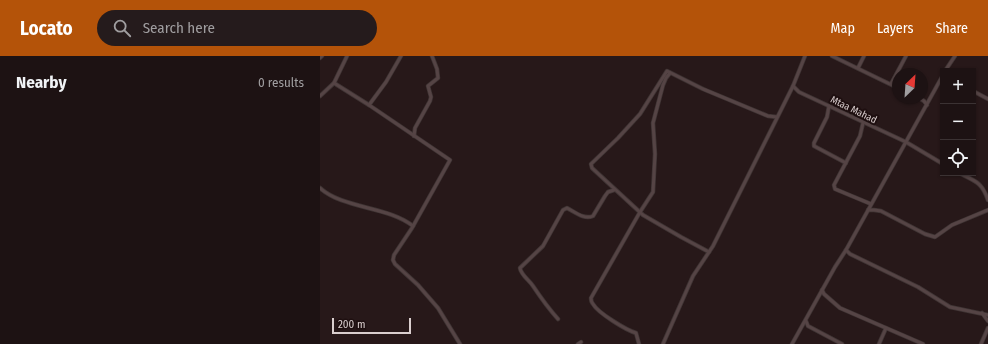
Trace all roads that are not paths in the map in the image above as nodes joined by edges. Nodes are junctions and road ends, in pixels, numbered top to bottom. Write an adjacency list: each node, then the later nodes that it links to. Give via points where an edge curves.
1 (347, 56): 13 (street)
2 (401, 56): 22 (street)
3 (432, 56): 27 (street, via 438,78 428,86 430,101 415,128)
4 (805, 56): 15 (street)
5 (832, 56): 9 (street)
6 (864, 56): 9 (street)
7 (906, 56): 14 (street)
8 (955, 56): 10 (street)
9 (858, 68): 14 (street)
10 (948, 68)
11 (670, 73): 25 (street, via 768,116); 32 (street, via 667,71 640,114 592,162 592,168); 38 (street, via 663,85 653,123 653,192)
12 (940, 81): 20 (street)
13 (334, 83): 19 (street); 22 (street)
14 (890, 84)
15 (793, 86): 16 (street); 17 (street)
16 (795, 90): 17 (street); 24 (street, Mtaa Mahad)
17 (790, 92): 25 (street)
18 (976, 93): 21 (street)
19 (320, 96)
20 (930, 99): 23 (street)
21 (988, 99)
22 (369, 105): 27 (street)
23 (927, 105): 28 (street)
24 (829, 106): 26 (street, Mtaa Mahad); 30 (street, via 814,146)
25 (777, 117): 46 (street)
26 (863, 123): 28 (street, Mtaa Mahad); 30 (street, via 860,136)
27 (414, 136): 44 (street, via 450,160)
28 (906, 142): 29 (street, Mtaa Mahad); 37 (street)
29 (940, 162)
30 (846, 163): 37 (street, via 834,185 835,188)
31 (965, 176): 36 (street, via 983,188)
32 (609, 185): 34 (street); 35 (street)
33 (320, 188): 44 (street, via 340,198 395,215)
34 (614, 190): 35 (street); 39 (street)
35 (608, 192): 50 (street, via 593,216 584,217 567,208 563,210 543,246 520,268 536,293)
36 (988, 200)
37 (871, 204): 40 (street); 41 (street)
38 (643, 208): 39 (street); 43 (street)
39 (636, 209): 43 (street)
40 (868, 210): 41 (street); 45 (street)
41 (874, 210): 42 (street, via 935,237 952,225)
42 (988, 210)
43 (640, 212): 46 (street); 57 (street, via 591,300 604,314 628,331 636,333)
44 (413, 226): 56 (street, via 393,260 436,306)
45 (848, 251): 47 (street, via 843,254); 48 (street, via 918,286 950,307)
46 (709, 252): 58 (street, via 693,276)
47 (822, 294): 51 (street); 53 (street, via 840,308)
48 (982, 313): 49 (street); 52 (street)
49 (988, 315)
50 (558, 319)
51 (806, 321): 59 (street); 60 (street, via 808,326)
52 (988, 321)
53 (886, 328): 61 (street); 62 (street)
54 (988, 328): 55 (street)
55 (986, 338): 63 (street)
56 (460, 344)
57 (639, 344)
58 (663, 344)
59 (792, 344)
60 (842, 344)
61 (879, 344)
62 (923, 344)
63 (981, 344)

